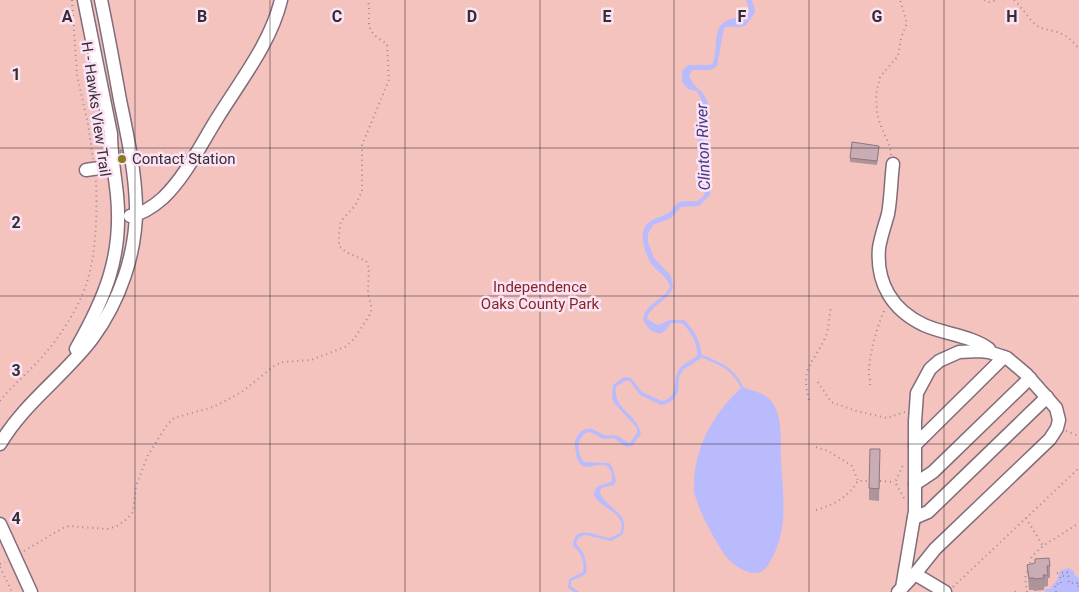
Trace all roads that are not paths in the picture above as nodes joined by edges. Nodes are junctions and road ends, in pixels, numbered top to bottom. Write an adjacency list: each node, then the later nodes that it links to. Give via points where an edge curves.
1 (84, 0): 5 (lane)
2 (101, 0): 4 (lane)
3 (281, 0): 9 (lane, via 262,46 180,179 162,199)
4 (126, 131): 5 (lane); 9 (lane)
5 (111, 134): 7 (lane)
6 (893, 164): 11 (lane, via 879,259 886,293 905,313 923,325 986,346)
7 (113, 166): 8 (lane); 10 (lane)
8 (90, 169)
9 (136, 215): 10 (lane); 12 (lane, via 128,264 113,306 92,339)
10 (117, 218): 12 (lane, via 112,270 104,295)
11 (1001, 356): 13 (lane); 16 (lane); 16 (lane, via 980,351 959,352 930,369 917,393)
12 (63, 371): 15 (lane, via 25,410)
13 (1030, 378): 14 (lane); 17 (lane, via 933,472)
14 (1046, 397): 18 (lane, via 928,512); 21 (lane, via 1058,414 1057,428 1050,439)
15 (0, 444)
16 (915, 445): 17 (lane)
17 (915, 484): 18 (lane)
18 (914, 518): 20 (lane)
19 (0, 524): 25 (lane)
20 (911, 543): 21 (lane); 23 (lane)
21 (930, 554): 22 (lane)
22 (915, 574): 23 (lane); 24 (lane)
23 (900, 590)
24 (948, 590)
25 (31, 592)

